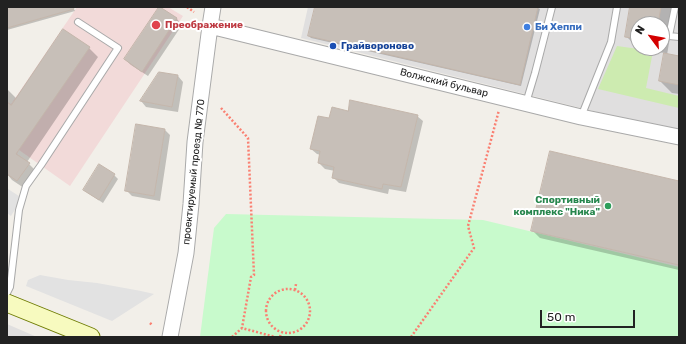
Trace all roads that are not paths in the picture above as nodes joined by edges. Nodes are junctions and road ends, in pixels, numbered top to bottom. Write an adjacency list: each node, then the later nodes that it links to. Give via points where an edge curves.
1 (213, 7): 6 (street, проектируемый проезд № 770)
2 (552, 7): 8 (lane)
3 (617, 7): 9 (lane, via 611,42)
4 (675, 7): 7 (lane, via 669,36)
5 (78, 22): 11 (lane, via 118,48 26,186 19,210)
6 (210, 26): 8 (street, Волжский бульвар); 13 (street, проектируемый проезд № 770, via 195,142 186,253)
7 (679, 37)
8 (526, 103): 9 (street, Волжский бульвар)
9 (581, 116): 10 (street, Волжский бульвар)
10 (679, 137)
11 (9, 300): 12 (main road)
12 (91, 337)
13 (170, 337)

